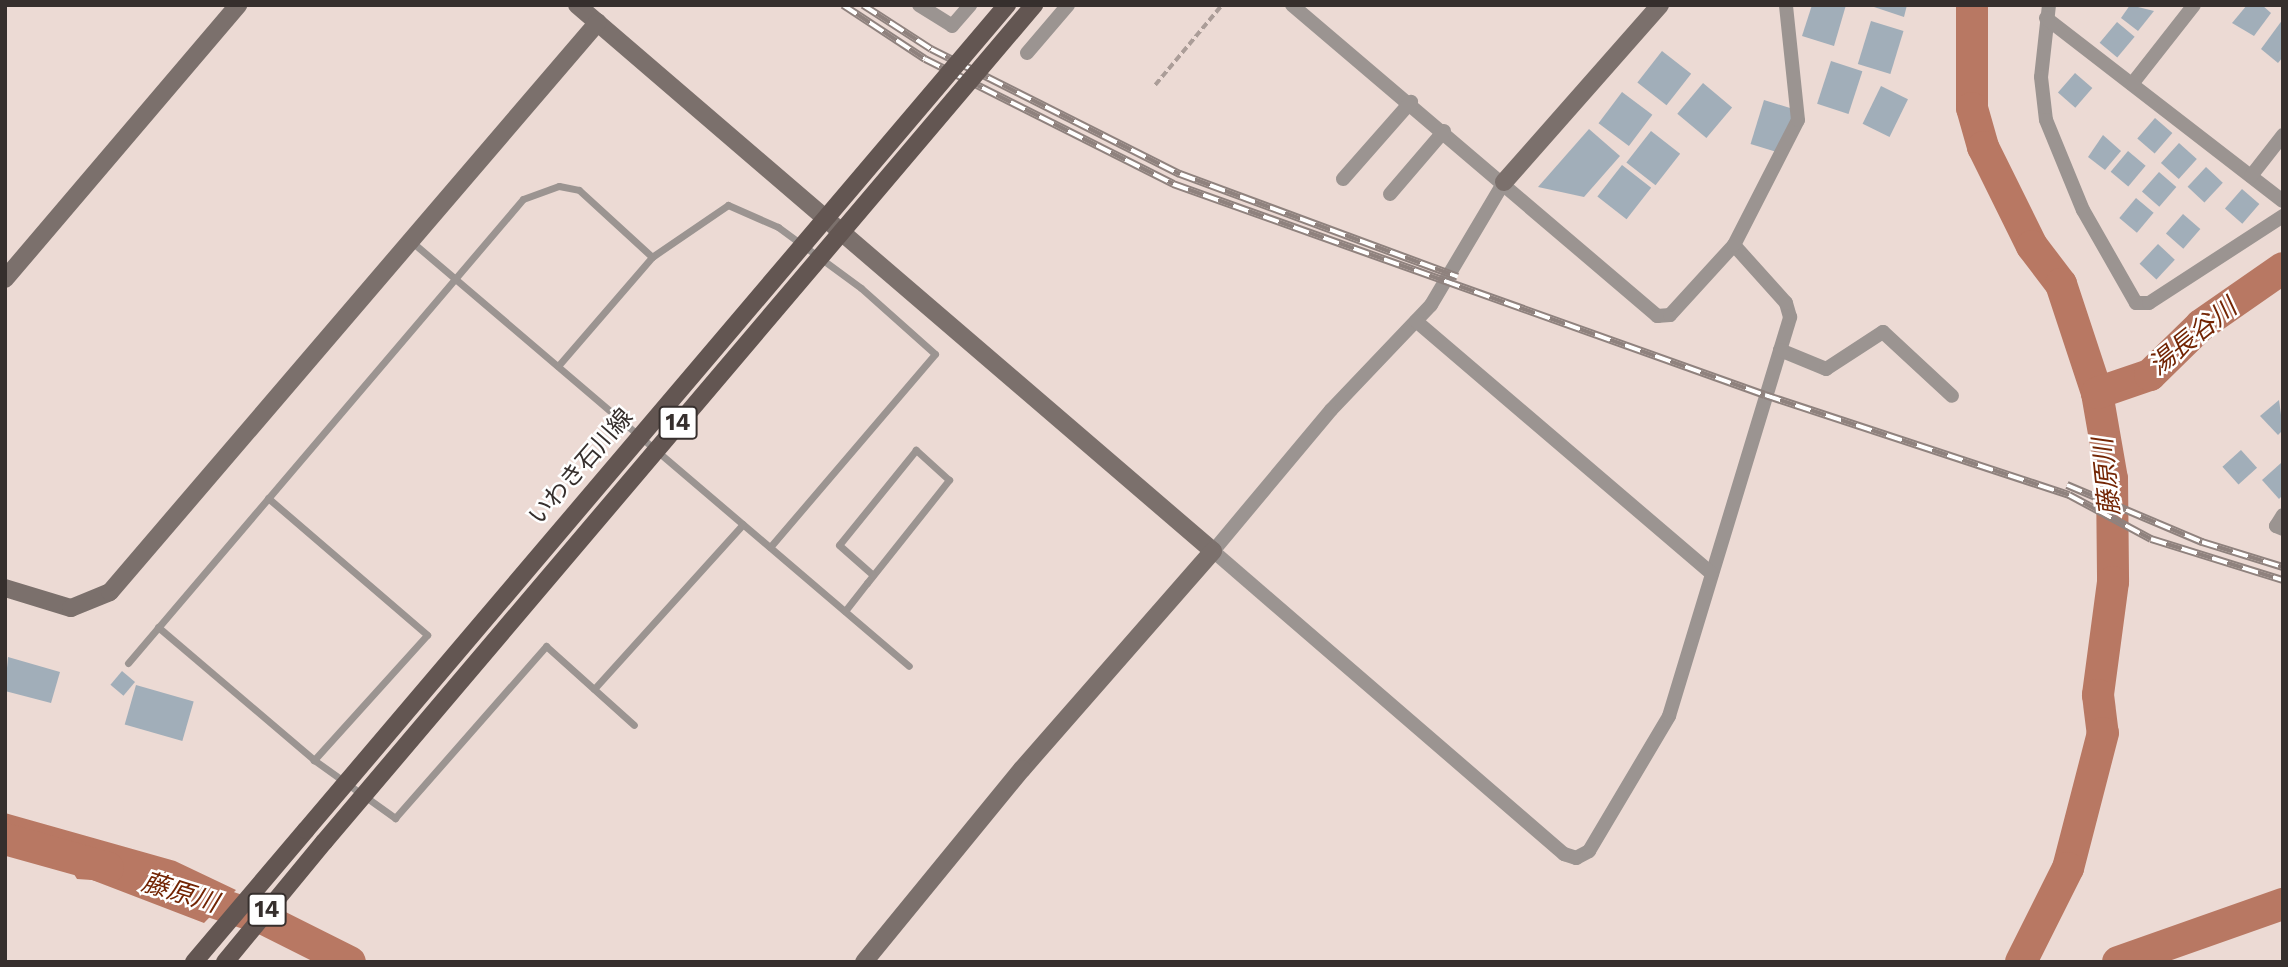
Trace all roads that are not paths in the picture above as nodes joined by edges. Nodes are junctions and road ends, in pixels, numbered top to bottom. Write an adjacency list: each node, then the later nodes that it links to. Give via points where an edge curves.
1 (238, 5): 29 (street)
2 (578, 5): 13 (street)
3 (919, 5): 4 (street, via 953,26)
4 (970, 5)
5 (1007, 5): 50 (main road, いわき石川線 / 14, bridge)
6 (1034, 5): 51 (main road, いわき石川線 / 14, bridge)
7 (1069, 5): 14 (street)
8 (1292, 5): 16 (street)
9 (1660, 5): 21 (street)
10 (1786, 5): 26 (street, via 1798,120)
11 (2194, 5): 15 (street)
12 (2048, 11): 15 (street); 24 (street, via 2041,77 2046,120 2083,210 2136,303 2149,303)
13 (598, 22): 25 (street); 39 (street)
14 (1027, 53)
15 (2132, 84): 19 (street)
16 (1411, 103): 17 (street); 20 (street)
17 (1444, 131): 21 (street); 22 (street)
18 (2283, 135): 19 (street)
19 (2251, 176): 23 (street)
20 (1343, 180)
21 (1504, 182): 26 (street, via 1664,318); 30 (street, via 1456,266)
22 (1390, 194)
23 (2283, 201)
24 (2283, 216)
25 (412, 241): 28 (lane); 42 (street, via 110,592 71,608)
26 (1734, 246): 31 (street, via 1786,303 1790,317)
27 (652, 257): 28 (lane, via 579,190 559,186 523,199); 32 (lane); 38 (lane, via 728,205 778,226 861,288 936,354)
28 (455, 278): 32 (lane); 34 (lane)
29 (5, 279)
30 (1416, 321): 39 (street, via 1331,410); 40 (street)
31 (1780, 350): 33 (street, via 1826,369 1884,332); 40 (street)
32 (558, 366): 36 (lane)
33 (1952, 396)
34 (268, 498): 44 (lane); 49 (lane, via 427,635)
35 (2283, 515): 37 (street, via 2276,526)
36 (743, 524): 38 (lane); 47 (lane)
37 (2283, 529)
38 (770, 547): 43 (lane)
39 (1213, 551): 40 (street, via 1563,854 1576,858 1589,851 1670,716); 52 (street, via 1022,769)
40 (1712, 574)
41 (873, 575): 41 (lane, via 949,480 916,450 839,545); 43 (lane)
42 (5, 589)
43 (845, 611): 46 (lane)
44 (158, 627): 45 (lane); 49 (lane)
45 (128, 663)
46 (909, 666)
47 (594, 689): 48 (lane); 49 (lane, via 546,646 396,818)
48 (634, 725)
49 (314, 760)
50 (194, 962)
51 (225, 962)
52 (864, 962)

